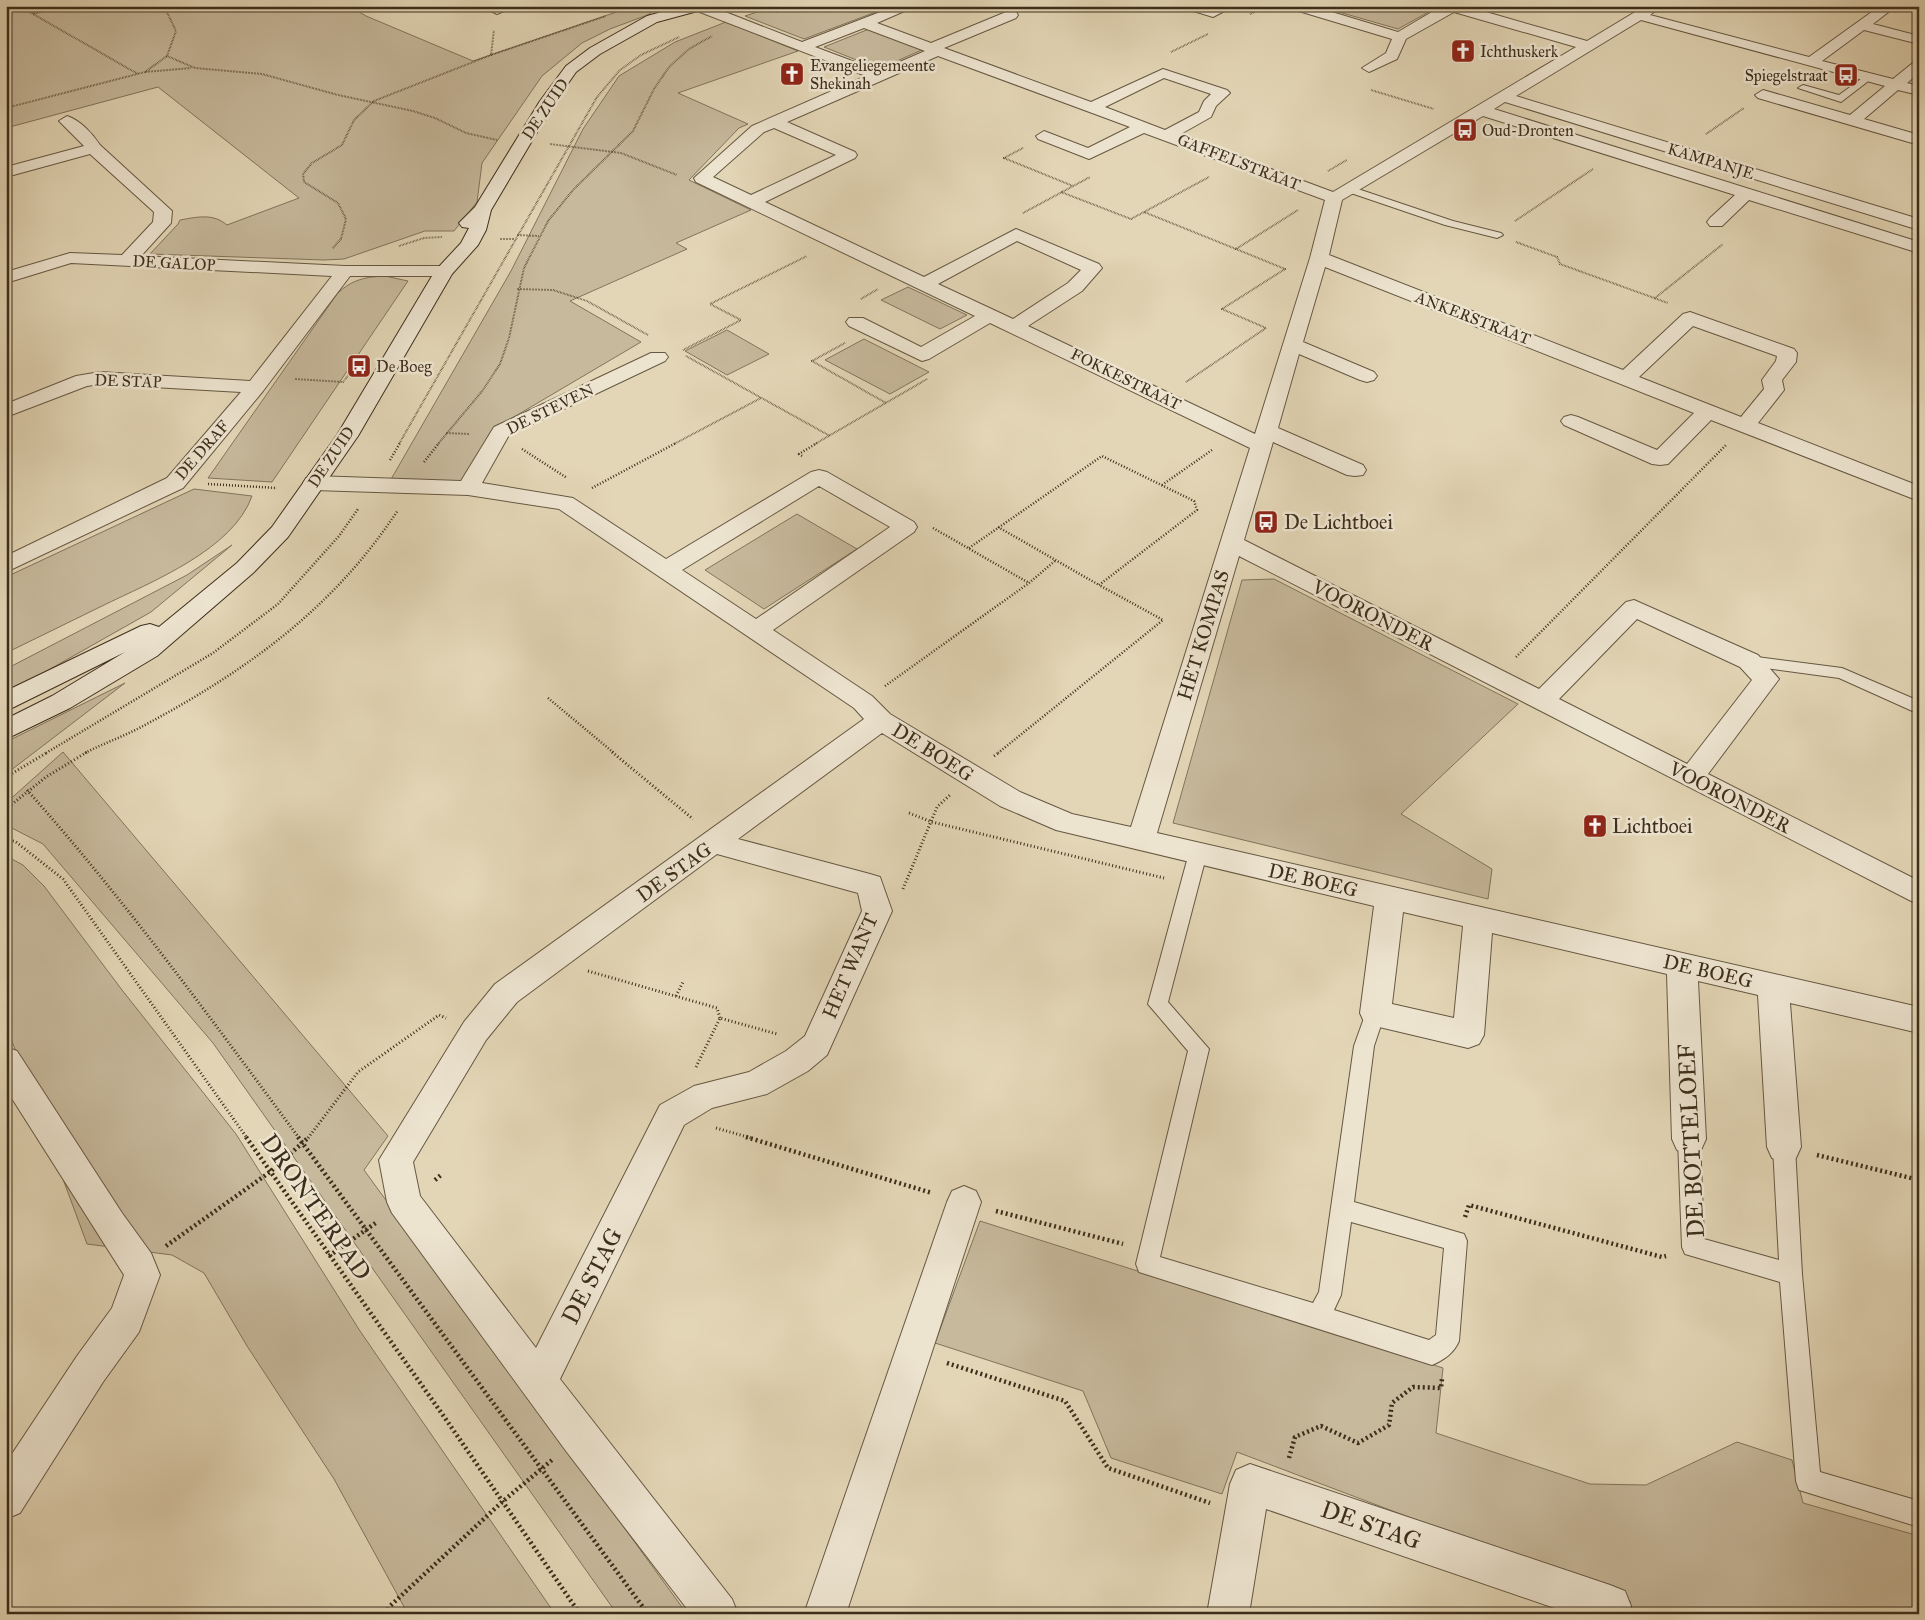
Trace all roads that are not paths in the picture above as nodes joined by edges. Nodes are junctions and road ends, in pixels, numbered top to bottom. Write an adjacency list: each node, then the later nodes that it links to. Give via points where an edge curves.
1 (698, 6): 16 (street); 49 (street, DE ZUID, via 674,19 631,31 571,69 482,210 477,230 464,238)
2 (909, 6): 11 (street)
3 (1192, 6): 4 (street, via 1213,13)
4 (1227, 6)
5 (1297, 6): 13 (street)
6 (1655, 6): 10 (street)
7 (1889, 6): 12 (street)
8 (1451, 7): 13 (street); 15 (street)
9 (994, 9): 17 (street, via 1011,15)
10 (1640, 16): 15 (street); 18 (street)
11 (864, 23): 16 (street); 17 (street, GAFFELSTRAAT)
12 (1863, 26): 14 (street); 18 (street)
13 (1400, 37): 20 (street, via 1392,56)
14 (1919, 40)
15 (1589, 46): 27 (street)
16 (801, 47): 21 (street)
17 (934, 49): 21 (street); 28 (street, GAFFELSTRAAT)
18 (1811, 62): 22 (street)
19 (1919, 65): 23 (street)
20 (1369, 68)
21 (879, 76): 32 (street)
22 (1868, 77): 23 (street); 24 (lane, via 1841,99)
23 (1895, 85): 25 (street); 31 (street)
24 (1803, 88)
25 (1919, 91)
26 (1763, 95): 31 (street)
27 (1504, 97): 29 (street); 43 (street, KAMPANJE)
28 (1091, 108): 33 (street, GAFFELSTRAAT); 34 (street, via 1163,73 1222,93 1209,104 1206,114)
29 (1481, 110): 39 (street); 40 (street, KAMPANJE)
30 (67, 121): 37 (street, via 88,139)
31 (1853, 121): 36 (street)
32 (773, 122): 41 (street, FOKKESTRAAT, via 758,129 702,178); 41 (street, via 849,155)
33 (1143, 127): 34 (street, GAFFELSTRAAT); 35 (street, via 1088,154)
34 (1167, 135): 39 (street, GAFFELSTRAAT, via 1302,186)
35 (1044, 136)
36 (1919, 140)
37 (93, 148): 38 (street); 47 (street, via 163,211 162,223)
38 (6, 172)
39 (1336, 194): 44 (lane); 46 (street, HET KOMPAS)
40 (1746, 194): 42 (street, KAMPANJE); 45 (street, KAMPANJE)
41 (751, 202): 51 (street, FOKKESTRAAT)
42 (1716, 222)
43 (1919, 225)
44 (1497, 235)
45 (1919, 248)
46 (1319, 258): 55 (street, HET KOMPAS); 58 (street, ANKERSTRAAT)
47 (127, 260): 48 (street, DE GALOP); 50 (street, DE GALOP, via 70,258)
48 (345, 271): 49 (street, DE GALOP); 59 (street, DE DRAF)
49 (444, 271): 66 (street, DE ZUID, via 347,436)
50 (6, 278)
51 (925, 284): 52 (street, FOKKESTRAAT); 54 (street, via 1016,234 1093,268 1075,287)
52 (990, 315): 53 (street, via 922,355); 54 (street, FOKKESTRAAT)
53 (856, 322)
54 (1016, 326): 64 (street, FOKKESTRAAT, via 1237,433)
55 (1292, 344): 57 (street); 64 (street, HET KOMPAS)
56 (658, 357): 67 (street, DE STEVEN, via 501,431)
57 (1367, 376)
58 (1626, 378): 61 (street, ANKERSTRAAT); 63 (street, via 1690,318 1787,353 1786,362 1772,380 1774,390)
59 (260, 382): 60 (street, DE STAP, via 100,378 83,380); 70 (street, DE DRAF, via 175,482)
60 (6, 411)
61 (1708, 411): 62 (street, via 1660,459); 63 (street, ANKERSTRAAT)
62 (1571, 421)
63 (1745, 425): 68 (street, ANKERSTRAAT)
64 (1264, 437): 65 (street); 69 (street, HET KOMPAS)
65 (1355, 470)
66 (314, 483): 67 (street, DE BOEG); 72 (street, DE ZUID, via 274,538 245,568)
67 (468, 488): 71 (street, DE BOEG, via 565,503)
68 (1919, 494)
69 (1231, 543): 75 (street, VOORONDER); 81 (street, HET KOMPAS)
70 (6, 565)
71 (665, 570): 73 (street, DE BOEG); 73 (street, via 819,477 906,527)
72 (186, 617): 76 (street, DE ZUID, via 111,649); 79 (street, DE ZUID, via 148,650 61,702)
73 (755, 631): 78 (street, DE BOEG)
74 (1748, 661): 75 (street, via 1634,608); 77 (lane, via 1842,673); 80 (street, via 1766,679)
75 (1542, 700): 80 (street, VOORONDER)
76 (6, 702)
77 (1919, 708)
78 (872, 711): 81 (street, DE BOEG, via 1010,800 1066,823); 82 (street, DE STAG)
79 (6, 730)
80 (1691, 777): 84 (street, VOORONDER)
81 (1141, 840): 83 (street, DE BOEG)
82 (717, 841): 92 (street, HET WANT, via 874,898 816,1045 796,1061 756,1084 705,1096); 99 (street, DE STAG, via 506,993 474,1031 396,1160 404,1202)
83 (1198, 853): 85 (street, DE BOEG); 98 (lane, via 1158,1004 1199,1049 1149,1258)
84 (1919, 894)
85 (1390, 898): 86 (street, DE BOEG); 89 (street)
86 (1479, 918): 87 (street, DE BOEG); 89 (street, via 1468,1035)
87 (1682, 965): 88 (street, DE BOEG); 93 (street, DE BOTTELOEF)
88 (1773, 986): 90 (street, DE BOEG); 94 (street)
89 (1375, 1013): 96 (lane, via 1364,1046)
90 (1919, 1020)
91 (6, 1061): 100 (street, via 139,1265 142,1275 126,1319)
92 (672, 1115): 99 (street, DE STAG)
93 (1689, 1139): 97 (lane, DE BOTTELOEF, via 1693,1248)
94 (1784, 1147): 97 (lane)
95 (964, 1202): 103 (street)
96 (1341, 1209): 98 (lane, via 1330,1295); 98 (lane, via 1456,1241 1446,1341 1432,1353)
97 (1791, 1274): 101 (lane, via 1808,1481)
98 (1318, 1316)
99 (539, 1381): 102 (street, DE STAG)
100 (6, 1499)
101 (1919, 1514)
102 (717, 1614)
103 (825, 1614)
104 (1228, 1614): 105 (street, DE STAG, via 1250,1484 1610,1606)
105 (1610, 1614)

